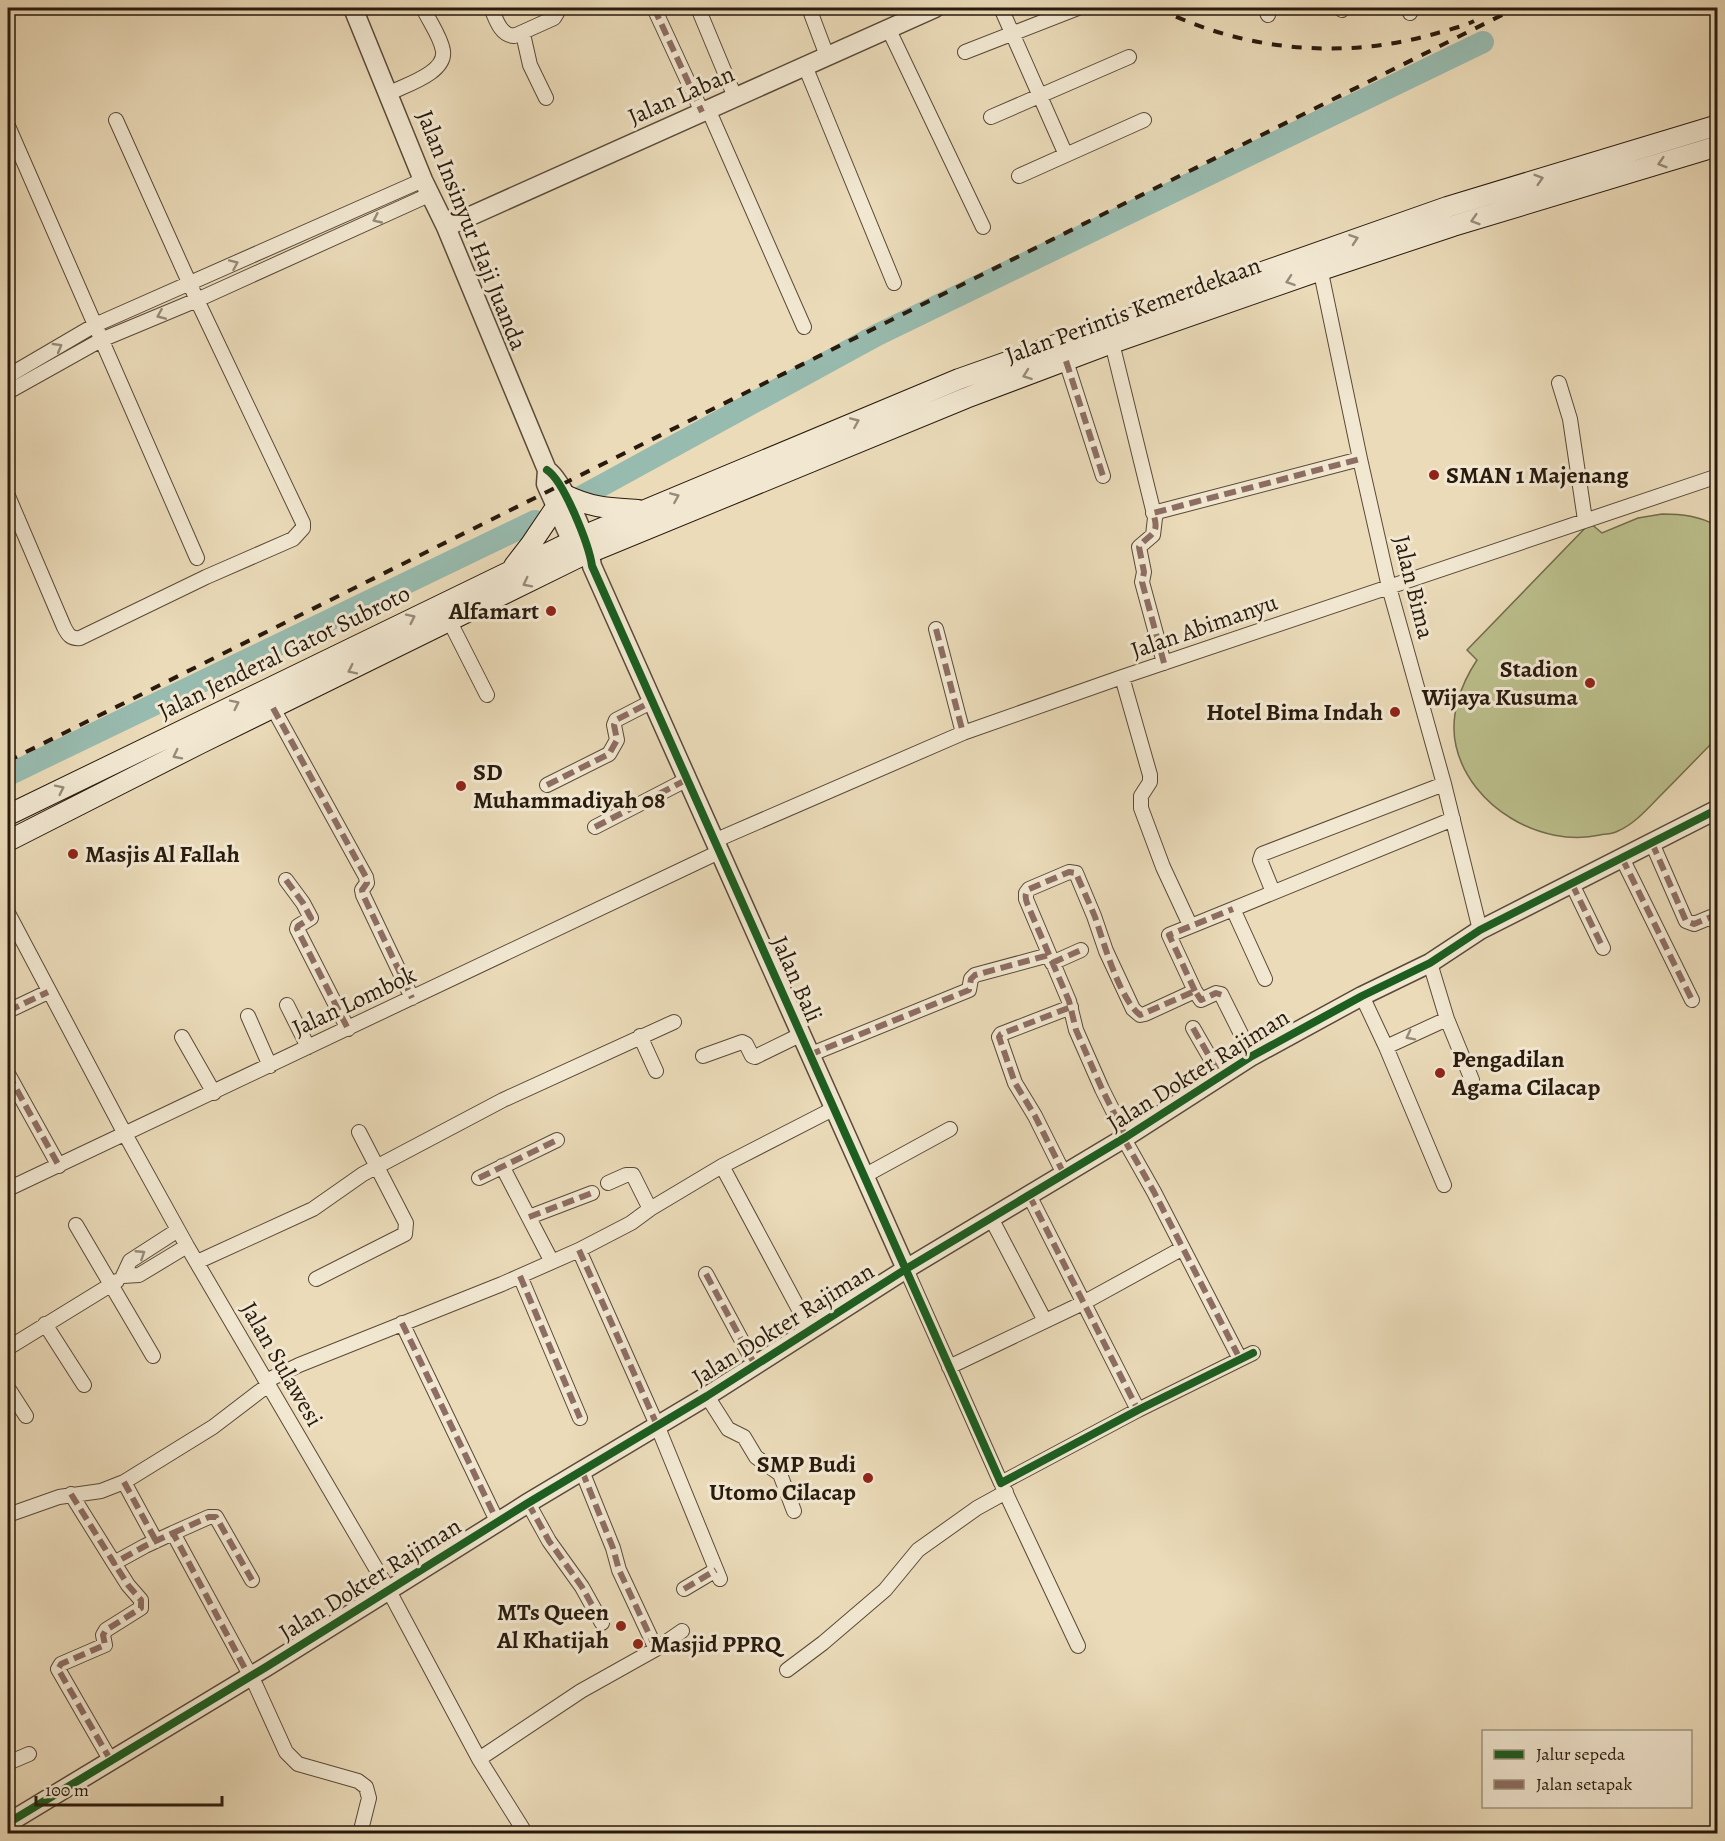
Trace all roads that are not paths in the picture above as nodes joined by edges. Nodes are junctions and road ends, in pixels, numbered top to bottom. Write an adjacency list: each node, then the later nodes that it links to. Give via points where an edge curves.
1 (353, 8): 18 (street, Jalan Insinyur Haji Juanda)
2 (423, 8): 18 (street, via 443,49 442,61 434,71)
3 (491, 8): 13 (street, via 508,36)
4 (560, 8): 13 (street, via 554,18)
5 (654, 8): 22 (street)
6 (698, 8): 20 (street)
7 (809, 8): 15 (street)
8 (935, 8): 11 (street, Jalan Laban)
9 (1001, 8): 12 (street)
10 (1077, 8): 12 (street)
11 (888, 28): 15 (street, Jalan Laban); 33 (street)
12 (1013, 33): 14 (street); 19 (street)
13 (523, 34): 21 (street, via 530,65)
14 (965, 52)
15 (826, 56): 17 (street, Jalan Laban)
16 (1129, 57): 19 (street)
17 (805, 66): 20 (street, Jalan Laban); 37 (street)
18 (390, 93): 31 (street, Jalan Insinyur Haji Juanda)
19 (1040, 95): 23 (street); 29 (street)
20 (735, 97): 22 (street, Jalan Laban)
21 (546, 98)
22 (705, 111): 32 (street, Jalan Laban); 41 (street)
23 (991, 117)
24 (116, 120): 38 (street)
25 (1144, 120): 29 (street)
26 (1718, 125): 36 (main road, Jalan Perintis Kemerdekaan, one-way to 26, via 1447,207)
27 (8, 126): 40 (street)
28 (1718, 146): 36 (main road, Jalan Perintis Kemerdekaan, one-way to 36, via 1453,226)
29 (1066, 155): 30 (street)
30 (1019, 176)
31 (427, 187): 32 (street, Jalan Insinyur Haji Juanda); 34 (street); 35 (street, one-way to 35)
32 (446, 226): 54 (street, Jalan Insinyur Haji Juanda, via 547,470 554,475)
33 (983, 227)
34 (294, 236): 35 (street); 38 (street, one-way to 34)
35 (302, 253): 39 (street)
36 (1319, 261): 43 (main road, Jalan Perintis Kemerdekaan, one-way to 43); 46 (main road, Jalan Perintis Kemerdekaan); 50 (street, Jalan Bima)
37 (894, 282)
38 (190, 284): 39 (street); 40 (street)
39 (197, 300): 42 (street, one-way to 42); 53 (street, via 303,523 298,536 74,639 64,627)
40 (95, 326): 42 (street); 45 (street, one-way to 40)
41 (804, 327)
42 (101, 340): 48 (street); 59 (street)
43 (1113, 343): 44 (main road, Jalan Perintis Kemerdekaan); 56 (street)
44 (1066, 361): 49 (main road, Jalan Perintis Kemerdekaan, one-way to 49); 51 (street)
45 (8, 376)
46 (959, 379): 49 (main road); 55 (main road, Jalan Perintis Kemerdekaan, one-way to 46)
47 (1559, 383): 57 (street, via 1570,419)
48 (8, 392)
49 (966, 398): 58 (main road, Jalan Perintis Kemerdekaan)
50 (1360, 459): 56 (street); 61 (street, Jalan Bima)
51 (1103, 476)
52 (1718, 476): 57 (street, Jalan Abimanyu)
53 (8, 496)
54 (560, 501): 55 (main road); 58 (street, Jalan Insinyur Haji Juanda); 60 (main road)
55 (643, 510): 58 (main road, Jalan Perintis Kemerdekaan)
56 (1158, 512): 64 (street, via 1155,531 1139,547 1142,582)
57 (1585, 520): 61 (street, Jalan Abimanyu)
58 (583, 551): 60 (main road, Jalan Jenderal Gatot Subroto); 62 (main road, Jalan Jenderal Gatot Subroto, one-way to 62); 67 (street, Jalan Bali)
59 (196, 558)
60 (510, 570): 74 (main road, Jalan Jenderal Gatot Subroto, one-way to 60)
61 (1389, 587): 64 (street, Jalan Abimanyu); 71 (street, Jalan Bima)
62 (450, 622): 66 (street); 68 (main road, Jalan Jenderal Gatot Subroto, one-way to 68)
63 (936, 629): 69 (street)
64 (1164, 663): 65 (street, Jalan Abimanyu)
65 (1122, 677): 69 (street, Jalan Abimanyu); 87 (street, via 1150,775 1141,796 1141,808)
66 (487, 695)
67 (651, 702): 70 (street, Jalan Bali); 72 (street, via 616,720 617,740 609,754)
68 (273, 708): 77 (main road, Jalan Jenderal Gatot Subroto, one-way to 77); 97 (street, via 366,877 363,895)
69 (963, 733): 79 (street, Jalan Abimanyu)
70 (686, 780): 76 (street); 79 (street, Jalan Bali)
71 (1444, 784): 75 (street, Jalan Bima); 83 (street, via 1262,854 1260,860)
72 (547, 785)
73 (1718, 808): 78 (street, Jalan Dokter Rajiman)
74 (8, 815)
75 (1453, 819): 83 (street); 88 (street, Jalan Bima)
76 (595, 827)
77 (8, 841)
78 (1652, 843): 80 (street, Jalan Dokter Rajiman); 86 (street, via 1686,921 1694,924 1711,917)
79 (717, 847): 97 (street, Jalan Lombok); 107 (street, Jalan Bali)
80 (1622, 858): 82 (street, Jalan Dokter Rajiman); 98 (street)
81 (286, 880): 106 (street, via 310,918 297,929)
82 (1572, 884): 88 (street, Jalan Dokter Rajiman); 89 (street)
83 (1273, 892): 84 (street)
84 (1233, 909): 87 (street); 93 (street)
85 (8, 913): 95 (street, Jalan Sulawesi)
86 (1718, 924)
87 (1190, 926): 94 (street, via 1171,933 1170,938)
88 (1480, 930): 92 (street, Jalan Dokter Rajiman)
89 (1603, 948)
90 (1081, 950): 91 (street)
91 (1050, 959): 94 (street, via 1026,893 1073,872 1133,1009 1144,1014); 100 (street); 112 (street, via 975,975 969,990)
92 (1430, 963): 96 (street, Jalan Dokter Rajiman); 103 (street)
93 (1265, 979)
94 (1195, 991): 114 (street, via 1201,1000 1221,994)
95 (48, 992): 101 (street); 124 (street, Jalan Sulawesi)
96 (1362, 996): 111 (street); 114 (street, Jalan Dokter Rajiman)
97 (412, 998): 106 (street, Jalan Lombok)
98 (1692, 1000)
99 (287, 1005): 110 (street)
100 (1071, 1007): 125 (street, via 1076,1030); 131 (street, via 999,1037 1015,1083)
101 (8, 1011)
102 (248, 1016): 115 (street)
103 (1448, 1019): 111 (street, one-way to 111); 119 (street)
104 (674, 1022): 108 (street)
105 (1193, 1028): 118 (street)
106 (348, 1029): 110 (street, Jalan Lombok)
107 (801, 1035): 112 (street, Jalan Bali); 113 (street, via 754,1057 742,1042)
108 (640, 1036): 116 (street); 130 (street)
109 (182, 1037): 120 (street)
110 (308, 1047): 115 (street, Jalan Lombok)
111 (1386, 1047): 135 (street)
112 (810, 1055): 121 (street, Jalan Bali)
113 (703, 1056)
114 (1252, 1056): 118 (street, Jalan Dokter Rajiman)
115 (270, 1066): 120 (street, Jalan Lombok)
116 (656, 1071)
117 (8, 1074): 127 (street)
118 (1220, 1075): 125 (street, Jalan Dokter Rajiman)
119 (1472, 1080)
120 (214, 1092): 124 (street, Jalan Lombok)
121 (833, 1109): 129 (street); 132 (street, Jalan Bali)
122 (950, 1129): 132 (street)
123 (359, 1132): 130 (street)
124 (125, 1134): 127 (street, Jalan Lombok); 143 (street, Jalan Sulawesi)
125 (1125, 1138): 131 (street, Jalan Dokter Rajiman); 145 (street)
126 (557, 1140): 128 (street)
127 (58, 1166): 136 (street, Jalan Lombok)
128 (502, 1166): 133 (street); 140 (street)
129 (722, 1166): 139 (street); 159 (street)
130 (376, 1167): 147 (street, via 313,1209); 153 (street, via 406,1223 405,1234)
131 (1064, 1174): 138 (street, Jalan Dokter Rajiman)
132 (864, 1176): 149 (street, Jalan Bali)
133 (479, 1178)
134 (608, 1183): 139 (street, via 633,1175)
135 (1444, 1185)
136 (8, 1188)
137 (592, 1193): 140 (street)
138 (1029, 1196): 141 (street, Jalan Dokter Rajiman); 155 (street)
139 (650, 1209): 146 (street)
140 (529, 1217): 148 (street)
141 (991, 1218): 149 (street, Jalan Dokter Rajiman); 156 (street)
142 (76, 1225): 154 (street)
143 (178, 1230): 144 (street, Jalan Sulawesi); 151 (street, one-way to 143, via 130,1261)
144 (187, 1246): 147 (street, Jalan Sulawesi); 151 (street, via 139,1275)
145 (1184, 1248): 155 (street); 168 (street, via 1247,1356)
146 (579, 1250): 148 (street); 171 (street)
147 (197, 1262): 164 (street, Jalan Sulawesi)
148 (552, 1262): 152 (street)
149 (906, 1269): 159 (street, Jalan Dokter Rajiman); 163 (street, Jalan Bali)
150 (706, 1274): 162 (street)
151 (123, 1276): 154 (street)
152 (520, 1276): 157 (street); 170 (street)
153 (316, 1279)
154 (111, 1284): 158 (street); 161 (street)
155 (1083, 1303): 156 (street); 168 (street)
156 (1045, 1321): 163 (street)
157 (402, 1323): 164 (street, via 299,1365); 179 (street)
158 (45, 1324): 160 (street); 165 (street)
159 (810, 1330): 162 (street, Jalan Dokter Rajiman)
160 (8, 1348)
161 (153, 1356)
162 (755, 1365): 167 (street, Jalan Dokter Rajiman)
163 (949, 1367): 174 (street, Jalan Bali)
164 (267, 1383): 173 (street, via 213,1427); 184 (street, Jalan Sulawesi)
165 (84, 1385)
166 (8, 1388): 169 (street)
167 (706, 1396): 171 (street, Jalan Dokter Rajiman); 177 (street, via 728,1429 744,1437 756,1457 780,1474)
168 (1138, 1410): 174 (street)
169 (26, 1416)
170 (580, 1418)
171 (657, 1425): 172 (street, Jalan Dokter Rajiman); 185 (street, via 718,1574)
172 (582, 1471): 176 (street, Jalan Dokter Rajiman); 189 (street, via 619,1570)
173 (124, 1482): 175 (street, via 101,1491); 181 (street)
174 (1004, 1488): 188 (street, Jalan Bali); 190 (street, via 918,1550 878,1597)
175 (71, 1494): 178 (street); 182 (street)
176 (528, 1503): 179 (street, Jalan Dokter Rajiman); 186 (street)
177 (794, 1511)
178 (8, 1515)
179 (498, 1523): 184 (street, Jalan Dokter Rajiman)
180 (173, 1533): 181 (street); 183 (street, via 209,1516 216,1517); 191 (street)
181 (156, 1541): 182 (street)
182 (114, 1563): 195 (street, via 141,1600 141,1608 106,1630 105,1645 61,1664 58,1669)
183 (252, 1580)
184 (388, 1589): 191 (street, Jalan Dokter Rajiman); 193 (street, Jalan Sulawesi)
185 (684, 1589)
186 (602, 1623)
187 (682, 1631): 189 (street)
188 (1078, 1646)
189 (656, 1649): 193 (street, via 581,1691)
190 (787, 1670)
191 (249, 1676): 195 (street, Jalan Dokter Rajiman); 197 (street, via 286,1752 298,1764 358,1781 366,1787 369,1798)
192 (29, 1754): 194 (street)
193 (478, 1759): 198 (street, Jalan Sulawesi)
194 (8, 1761)
195 (111, 1761): 196 (street, Jalan Dokter Rajiman)
196 (8, 1823)
197 (360, 1833)
198 (526, 1833)

